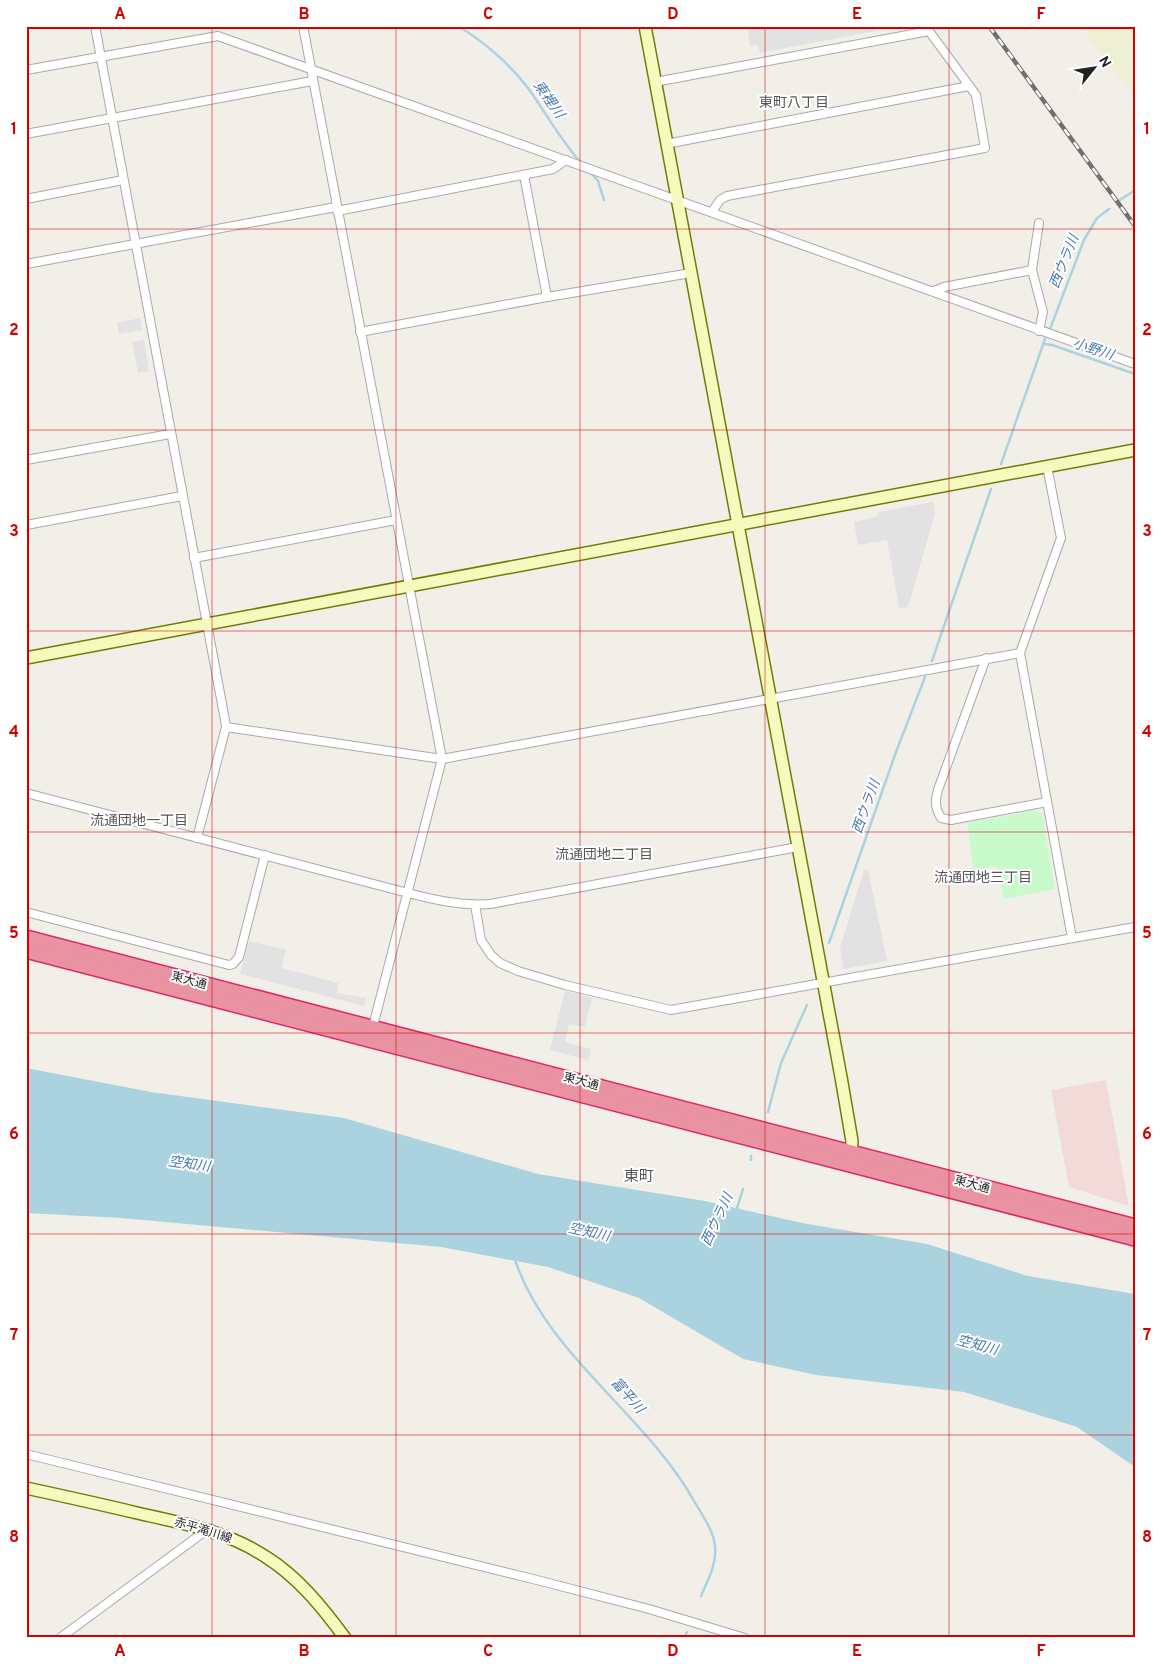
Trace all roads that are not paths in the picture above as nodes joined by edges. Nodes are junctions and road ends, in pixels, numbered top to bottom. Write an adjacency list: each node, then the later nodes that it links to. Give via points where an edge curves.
1 (95, 26): 4 (street)
2 (303, 26): 5 (street)
3 (645, 26): 8 (street)
4 (100, 56): 5 (street, via 218,36); 6 (street); 10 (street)
5 (310, 69): 7 (street); 13 (street)
6 (26, 70)
7 (312, 82): 10 (street); 18 (street)
8 (655, 82): 9 (street, via 929,31); 12 (street)
9 (970, 86): 12 (street); 19 (street, via 976,95 985,148 727,196)
10 (111, 118): 11 (street); 15 (street)
11 (26, 134)
12 (666, 144): 17 (street)
13 (566, 160): 14 (street, via 553,169); 17 (street)
14 (524, 175): 18 (street); 26 (street)
15 (123, 180): 16 (street); 21 (street)
16 (26, 198)
17 (677, 198): 19 (street); 24 (street)
18 (337, 209): 21 (street); 28 (street)
19 (712, 212): 25 (street)
20 (1039, 223): 23 (street)
21 (135, 244): 22 (street); 30 (street)
22 (26, 264)
23 (1032, 270): 25 (street, via 944,287); 27 (street, via 1042,312)
24 (690, 273): 26 (street); 37 (street)
25 (934, 292): 27 (street)
26 (547, 297): 28 (street)
27 (1039, 330): 29 (street)
28 (360, 332): 35 (street)
29 (1135, 364)
30 (170, 434): 32 (street); 34 (street)
31 (1135, 450): 33 (street)
32 (26, 460)
33 (1047, 466): 37 (street); 41 (street, via 1061,538)
34 (182, 496): 36 (street); 38 (street)
35 (396, 520): 38 (street); 39 (street)
36 (26, 525)
37 (738, 525): 39 (street); 44 (street)
38 (194, 558): 40 (street)
39 (408, 586): 40 (street); 46 (street)
40 (206, 624): 42 (street); 45 (street)
41 (1020, 653): 43 (street); 48 (street)
42 (26, 658)
43 (986, 658): 44 (street); 48 (street, via 934,802 937,811 941,818 951,820)
44 (770, 699): 46 (street); 50 (street)
45 (226, 728): 46 (street); 49 (street)
46 (442, 760): 52 (street)
47 (26, 793): 49 (street)
48 (1047, 802): 57 (street)
49 (197, 838): 51 (street)
50 (798, 847): 53 (street); 59 (street)
51 (265, 855): 52 (street); 54 (street, via 239,956 233,964)
52 (408, 893): 53 (street); 60 (street)
53 (475, 905): 59 (street, via 481,940 490,955 500,963 546,980 654,1007 681,1009)
54 (26, 912)
55 (1135, 927): 57 (street)
56 (26, 938): 60 (highway, 東大通)
57 (1072, 938): 59 (street)
58 (26, 950): 60 (highway, 東大通)
59 (824, 984): 61 (street)
60 (371, 1034): 61 (highway, 東大通)
61 (852, 1159): 62 (highway, 東大通); 63 (highway, 東大通)
62 (1135, 1228)
63 (1135, 1238)
64 (26, 1454): 69 (street, via 533,1579)
65 (26, 1488): 66 (street, 赤平滝川線)
66 (208, 1529): 67 (street); 68 (street, 赤平滝川線, via 249,1547 284,1569 312,1596)
67 (60, 1638)
68 (345, 1638)
69 (745, 1638)

